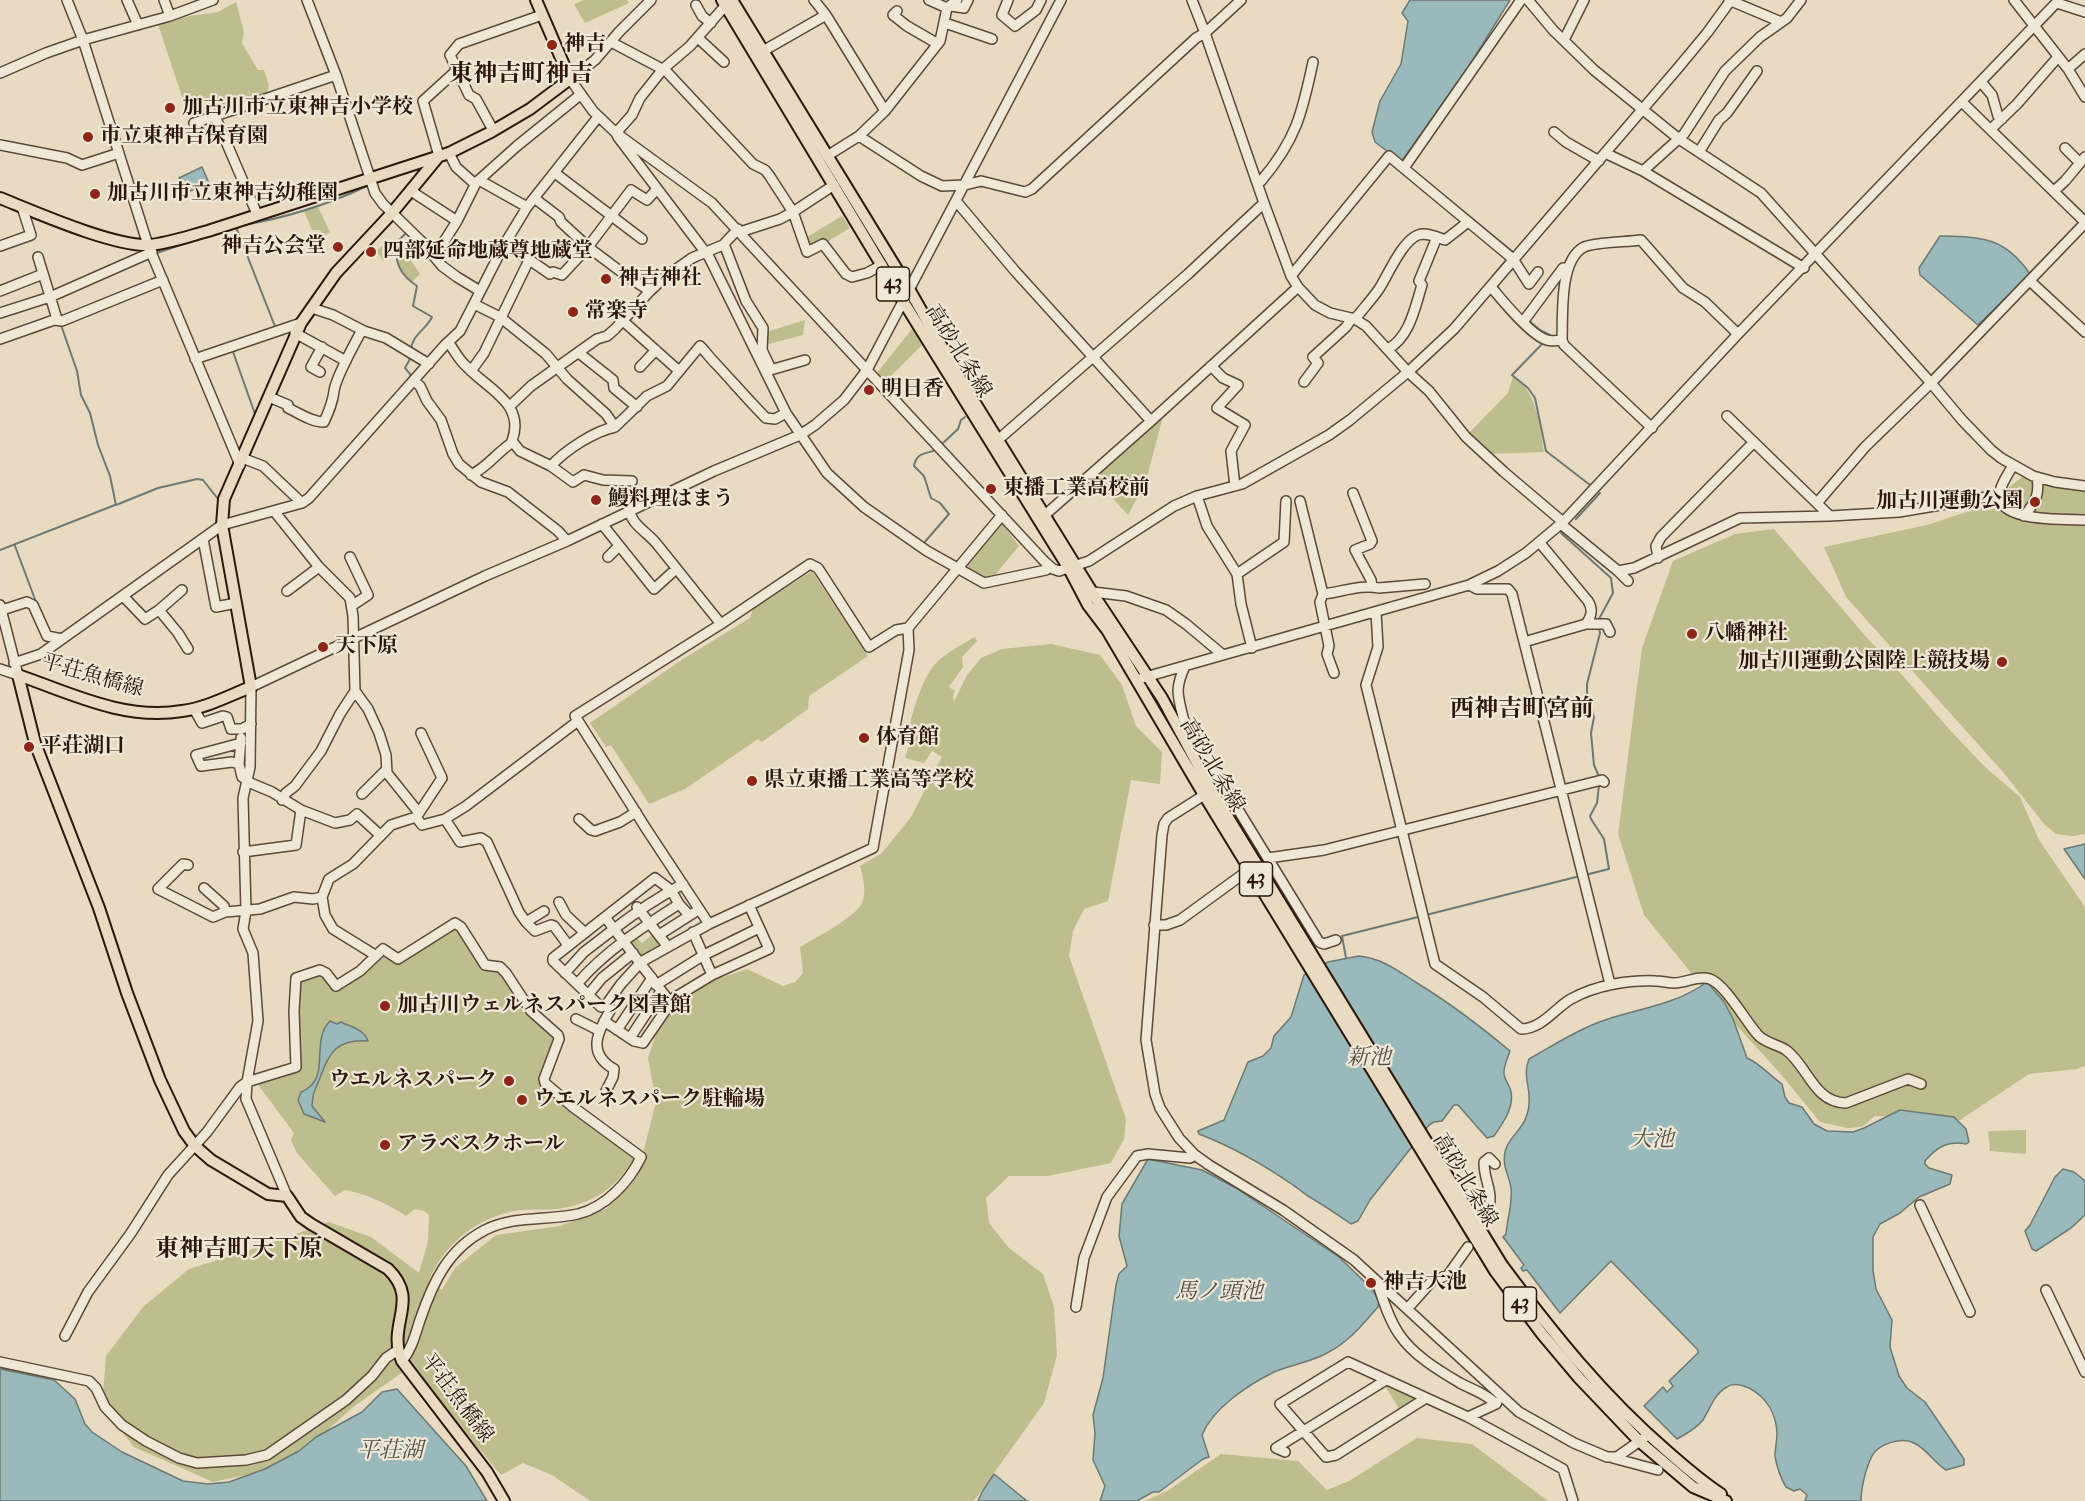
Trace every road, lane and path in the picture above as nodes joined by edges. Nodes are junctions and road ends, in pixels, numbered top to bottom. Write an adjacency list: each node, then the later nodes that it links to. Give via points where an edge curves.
1 (67, 0): 40 (street)
2 (127, 0): 35 (street)
3 (164, 0): 31 (street)
4 (307, 0): 54 (street)
5 (536, 0): 29 (main road)
6 (651, 0): 42 (street)
7 (814, 0): 30 (street)
8 (929, 0): 26 (street)
9 (968, 0): 26 (street, via 964,8)
10 (1008, 0): 11 (street, via 1002,15 1015,26 1036,10)
11 (1041, 0)
12 (1192, 0): 37 (street)
13 (1241, 0): 37 (street)
14 (1521, 0): 80 (street)
15 (1528, 0): 41 (street)
16 (1584, 0): 41 (street)
17 (1730, 0): 24 (street); 60 (street)
18 (1801, 0): 32 (street)
19 (2014, 0): 36 (street)
20 (208, 1): 31 (street)
21 (1058, 1): 86 (street)
22 (2058, 1): 28 (street); 36 (street)
23 (726, 2): 33 (street); 44 (main road, 高砂北条線 / 43); 87 (main road, 高砂北条線 / 43)
24 (1745, 3): 32 (street)
25 (696, 5): 33 (street)
26 (952, 5): 34 (street)
27 (897, 11): 43 (street, via 893,15)
28 (2085, 12)
29 (542, 15): 49 (street, via 459,44 450,55); 55 (main road)
30 (826, 15): 44 (street); 61 (street)
31 (170, 16): 35 (street)
32 (1781, 22): 71 (street, via 1725,71)
33 (711, 23): 38 (street)
34 (945, 23): 39 (street); 43 (street)
35 (138, 25): 40 (street)
36 (2034, 26): 46 (street); 56 (street)
37 (1205, 33): 85 (street); 86 (street, via 1032,189 1017,191 981,181)
38 (698, 38): 47 (street); 50 (street)
39 (992, 39)
40 (83, 40): 53 (street); 75 (street)
41 (1564, 40): 60 (street)
42 (611, 42): 50 (street); 55 (street)
43 (938, 44): 61 (street)
44 (763, 51): 77 (main road, 高砂北条線 / 43)
45 (2085, 54): 51 (street)
46 (2058, 57): 51 (street); 64 (street)
47 (724, 62)
48 (1313, 62): 85 (street, via 1292,137 1279,160)
49 (456, 69): 67 (street); 76 (street, via 423,101)
50 (663, 69): 69 (street); 97 (street, via 753,164 765,170)
51 (2068, 69): 58 (street)
52 (1757, 71): 74 (street)
53 (0, 73)
54 (336, 75): 62 (street); 83 (street)
55 (570, 79): 57 (street); 67 (main road)
56 (1981, 82): 59 (street); 64 (street, via 1992,95)
57 (580, 95): 63 (street); 84 (street)
58 (2085, 97)
59 (1962, 102): 66 (street); 113 (street)
60 (1642, 110): 71 (street); 78 (street)
61 (885, 111): 70 (street)
62 (215, 116): 65 (street); 99 (street)
63 (598, 117): 69 (street); 82 (street)
64 (2002, 119): 66 (street)
65 (194, 123)
66 (1991, 129): 90 (street)
67 (493, 130): 76 (main road)
68 (1554, 132): 78 (street, via 1566,142)
69 (616, 133): 88 (street); 104 (street, via 712,203)
70 (859, 136): 77 (street); 86 (street, via 942,186)
71 (1679, 139): 74 (street); 81 (street)
72 (0, 145): 75 (street, via 67,158 82,165)
73 (2065, 148): 79 (street)
74 (1699, 152): 113 (street, via 1761,193)
75 (118, 153): 111 (street)
76 (444, 154): 83 (main road); 84 (street, via 465,176); 89 (main road)
77 (827, 156): 128 (main road, 高砂北条線 / 43)
78 (1602, 157): 81 (street); 116 (street)
79 (2082, 160): 90 (street)
80 (1406, 166): 102 (street); 123 (street, via 1389,156)
81 (1643, 171): 120 (street)
82 (555, 173): 92 (street); 100 (street)
83 (370, 178): 98 (street, via 375,193); 99 (main road)
84 (478, 182): 96 (street); 101 (street)
85 (1257, 183): 94 (street)
86 (965, 185): 93 (street)
87 (834, 186): 97 (street); 118 (main road, 高砂北条線 / 43)
88 (657, 189): 100 (street, via 647,200 632,190); 112 (street)
89 (411, 191): 98 (main road); 101 (street)
90 (2054, 191): 103 (street)
91 (0, 198): 95 (main road)
92 (534, 198): 96 (street); 110 (street)
93 (956, 201): 128 (street); 155 (street)
94 (1264, 203): 123 (street); 155 (street)
95 (22, 207): 109 (street, via 31,235); 111 (main road)
96 (526, 207): 108 (street)
97 (794, 212): 104 (street); 118 (street, via 807,252 823,244 852,277)
98 (392, 213): 114 (street); 137 (main road, via 336,273)
99 (257, 214): 111 (main road)
100 (612, 216): 106 (street); 110 (street)
101 (457, 221): 114 (street)
102 (1468, 222): 105 (street, via 1445,240); 116 (street)
103 (2085, 223): 125 (street)
104 (739, 231): 107 (street); 163 (street)
105 (1437, 237): 134 (street, via 1420,234 1411,239); 152 (street, via 1419,281 1422,285 1413,316 1398,343)
106 (642, 238)
107 (724, 244): 112 (street); 166 (street, via 746,301 762,328 762,350)
108 (504, 245): 117 (street); 130 (street)
109 (0, 246)
110 (588, 247): 117 (street, via 562,275 550,274); 131 (street)
111 (150, 249): 124 (street); 133 (street)
112 (705, 254): 131 (street, via 692,258); 166 (street)
113 (1817, 254): 120 (street); 171 (street)
114 (435, 256): 130 (street, via 442,266)
115 (38, 257): 122 (street)
116 (1513, 259): 121 (street, via 1529,284); 126 (street)
117 (529, 260): 139 (street)
118 (882, 265): 135 (main road, 高砂北条線 / 43)
119 (1568, 268): 141 (street, via 1563,268); 147 (street, via 1585,247 1641,240 1683,288 1706,302); 149 (street)
120 (1804, 268): 147 (street)
121 (1538, 272)
122 (43, 274): 129 (street); 133 (street)
123 (1291, 276): 127 (street)
124 (162, 280): 142 (street); 156 (street)
125 (2030, 281): 146 (street); 171 (street)
126 (1493, 283): 141 (street); 168 (street, via 1454,329)
127 (1298, 287): 140 (street, via 1330,313); 160 (street)
128 (909, 289): 135 (street); 181 (main road, 高砂北条線 / 43)
129 (0, 291)
130 (480, 291): 136 (street)
131 (650, 291): 143 (street)
132 (1362, 294): 134 (street)
133 (50, 297): 138 (street); 142 (street)
134 (1373, 297): 140 (street)
135 (903, 301): 163 (street); 216 (main road, 高砂北条線 / 43)
136 (474, 304): 139 (street); 150 (street, via 460,331)
137 (312, 308): 144 (main road); 145 (street)
138 (0, 313)
139 (500, 317): 161 (street); 164 (street)
140 (1354, 319): 152 (street); 170 (street, via 1313,357 1318,363)
141 (1525, 319): 149 (street, via 1545,339)
142 (59, 320): 148 (street)
143 (622, 320): 153 (street); 154 (street, via 607,336)
144 (298, 328): 151 (street); 156 (street); 172 (main road)
145 (362, 330): 158 (street); 159 (street, via 386,338)
146 (2085, 332)
147 (1738, 334): 179 (street)
148 (0, 338)
149 (1562, 340): 179 (street)
150 (449, 342): 159 (street); 164 (street)
151 (322, 347): 158 (street); 167 (street, via 311,367)
152 (1388, 349): 168 (street)
153 (656, 351): 162 (street); 165 (street)
154 (579, 353): 161 (street); 174 (street, via 613,380 614,388)
155 (1093, 356): 177 (street); 181 (street)
156 (195, 359): 184 (street)
157 (805, 360): 166 (street)
158 (346, 361): 172 (street, via 324,422)
159 (429, 364): 169 (street)
160 (1211, 366): 177 (street); 190 (street, via 1238,385 1217,408 1245,425 1231,451)
161 (557, 367): 173 (street); 178 (street)
162 (640, 367)
163 (867, 370): 180 (street, via 844,400); 201 (street)
164 (471, 371): 173 (street)
165 (678, 371): 174 (street, via 667,386 647,396); 175 (street, via 700,346 766,418 775,419)
166 (768, 371): 175 (street)
167 (320, 372)
168 (1408, 372): 190 (street, via 1329,435); 206 (street, via 1429,391 1466,437)
169 (414, 381): 187 (street, via 441,420 459,464); 198 (street)
170 (1304, 382)
171 (1931, 383): 185 (street, via 1980,440); 197 (street, via 1865,447)
172 (268, 397): 184 (main road)
173 (510, 406): 182 (street, via 518,426)
174 (637, 407): 178 (street)
175 (786, 413): 180 (street)
176 (1727, 416): 183 (street)
177 (1151, 421): 202 (street)
178 (615, 427): 186 (street, via 578,443)
179 (1652, 428): 206 (street)
180 (800, 435): 199 (street); 218 (street, via 827,473 864,507)
181 (999, 439): 202 (main road, 高砂北条線 / 43)
182 (513, 442): 186 (street, via 520,451); 187 (street)
183 (1754, 442): 197 (street); 215 (street, via 1661,537 1656,546)
184 (241, 461): 198 (street, via 263,466); 208 (main road, via 224,499)
185 (2013, 465): 188 (street); 193 (street)
186 (551, 466): 189 (street, via 573,482 584,476)
187 (471, 475): 210 (street, via 508,492)
188 (2037, 477): 191 (street); 204 (street, via 2038,496)
189 (632, 481)
190 (1235, 486): 194 (street)
191 (2085, 486)
192 (1353, 493): 226 (street, via 1372,542 1355,550)
193 (1999, 495): 203 (street, via 1899,512); 204 (street, via 2007,508)
194 (1197, 496): 216 (street, via 1174,506 1089,561); 222 (street, via 1207,526)
195 (1286, 501): 222 (street, via 1284,542)
196 (1300, 501): 230 (street)
197 (1817, 503): 203 (street)
198 (302, 504): 200 (street)
199 (629, 510): 207 (street); 219 (street)
200 (274, 511): 208 (street); 217 (street)
201 (1002, 515): 216 (street, via 1050,567 1059,571); 218 (street)
202 (1045, 515): 216 (main road, 高砂北条線 / 43)
203 (1830, 516): 215 (street, via 1740,518)
204 (2024, 516): 205 (street)
205 (2085, 520)
206 (1562, 523): 211 (street); 221 (street)
207 (602, 524): 210 (street); 212 (street)
208 (222, 525): 209 (street); 232 (main road)
209 (203, 539): 231 (street); 232 (street, via 216,607)
210 (567, 541): 243 (street)
211 (1540, 543): 225 (street, via 1498,571); 238 (street, via 1592,607)
212 (620, 546): 214 (street); 219 (street, via 654,589)
213 (350, 557): 233 (street, via 368,595)
214 (608, 557)
215 (1658, 558): 221 (street)
216 (1072, 566): 229 (main road, 高砂北条線 / 43); 254 (main road, 高砂北条線 / 43, via 1088,605)
217 (318, 567): 228 (street); 233 (street)
218 (957, 568): 220 (street, via 984,583); 241 (street)
219 (676, 569): 237 (street)
220 (1046, 570)
221 (1618, 571): 223 (street)
222 (1237, 574): 245 (street)
223 (1628, 581)
224 (1425, 584): 226 (street)
225 (1468, 585): 236 (street); 244 (street, via 1477,589 1509,589)
226 (1372, 587): 230 (street)
227 (182, 590): 235 (street)
228 (287, 591)
229 (1093, 592): 247 (street, via 1126,596 1166,610); 253 (main road, 高砂北条線 / 43)
230 (1323, 594): 239 (street, via 1320,602)
231 (123, 596): 235 (street, via 145,619); 242 (street)
232 (236, 603): 255 (main road)
233 (352, 604): 243 (street)
234 (1, 608): 242 (street, via 27,602 33,606 47,636); 248 (street)
235 (159, 610): 246 (street)
236 (1376, 612): 239 (street); 276 (street, via 1378,647 1366,685)
237 (721, 624): 241 (street, via 810,564 818,568 869,646 896,630); 258 (street, via 576,716)
238 (1586, 624): 240 (street); 244 (street)
239 (1326, 626): 245 (street); 251 (street, via 1327,654)
240 (1610, 626)
241 (909, 628): 289 (street, via 909,650 873,848)
242 (62, 639): 248 (street, via 41,654)
243 (353, 640): 255 (street); 256 (street)
244 (1524, 642): 267 (street)
245 (1252, 648): 247 (street)
246 (188, 649)
247 (1223, 655): 249 (street)
248 (14, 663): 252 (street)
249 (1185, 666): 253 (street); 279 (street, via 1177,689 1184,721)
250 (0, 669): 252 (street)
251 (1334, 673)
252 (18, 675): 257 (main road, 平荘魚橋線, via 127,711 165,714); 333 (main road, 平荘魚橋線, via 35,743 99,908 134,1012 166,1096)
253 (1149, 676): 254 (street); 268 (main road, 高砂北条線 / 43, via 1181,730)
254 (1136, 679): 268 (main road, 高砂北条線 / 43)
255 (251, 687): 257 (main road, 平荘魚橋線); 259 (street)
256 (355, 691): 264 (street, via 379,733); 270 (street, via 321,751)
257 (194, 709): 260 (street, via 202,723 223,716 231,729)
258 (578, 721): 272 (street); 274 (street)
259 (251, 724): 260 (street); 265 (street)
260 (242, 729): 262 (street)
261 (421, 733): 273 (street, via 442,778)
262 (241, 743): 263 (street); 263 (street, via 196,755 201,766)
263 (239, 764): 265 (street, via 242,777)
264 (387, 770): 269 (street); 273 (street)
265 (248, 781): 270 (street); 278 (street, via 243,798)
266 (1600, 781): 267 (street)
267 (1561, 791): 276 (street); 321 (street)
268 (1208, 793): 281 (main road, 高砂北条線 / 43); 300 (street, via 1173,813 1164,824); 313 (main road, 高砂北条線 / 43)
269 (362, 794)
270 (282, 800): 271 (street)
271 (301, 810): 277 (street, via 335,823 357,814); 278 (street, via 296,845)
272 (636, 812): 275 (street, via 595,831); 282 (street)
273 (418, 815): 274 (street, via 422,825); 277 (street, via 391,825)
274 (445, 819): 297 (street, via 459,842 481,838 487,842)
275 (579, 819)
276 (1401, 829): 279 (street, via 1324,850); 321 (street, via 1435,964 1484,997 1517,1027 1530,1027 1570,999)
277 (380, 835): 285 (street, via 353,864 329,879)
278 (243, 852): 292 (street)
279 (1268, 858): 306 (street, via 1319,942)
280 (188, 865): 294 (street, via 183,864 158,889 213,917)
281 (1250, 869): 300 (street, via 1180,920); 313 (main road, 高砂北条線 / 43)
282 (683, 884): 284 (street); 290 (street)
283 (204, 888): 294 (street, via 224,906)
284 (671, 890): 286 (street, via 655,878); 288 (street); 291 (street)
285 (322, 897): 292 (street, via 294,897); 312 (street, via 325,915 333,929)
286 (630, 898): 291 (street); 296 (street)
287 (559, 902): 304 (street)
288 (679, 904): 295 (street); 298 (street)
289 (748, 905): 299 (street); 301 (street)
290 (699, 909): 295 (street); 299 (street)
291 (639, 910): 298 (street); 302 (street)
292 (246, 911): 294 (street); 330 (street, via 243,929 253,953 258,1021)
293 (544, 911): 297 (street)
294 (225, 912)
295 (689, 915): 305 (street)
296 (605, 917): 302 (street); 304 (street)
297 (525, 922): 308 (street, via 535,931 554,926)
298 (650, 922): 305 (street); 307 (street)
299 (709, 924): 303 (street)
300 (1154, 925): 334 (street, via 1146,1020 1151,1077 1160,1108)
301 (759, 928): 311 (street); 317 (street, via 769,949)
302 (614, 929): 307 (street); 316 (street)
303 (693, 932): 309 (street); 311 (street)
304 (585, 933): 308 (street)
305 (659, 934): 309 (street)
306 (1336, 940)
307 (624, 942): 310 (street); 318 (street, via 594,964)
308 (568, 945): 316 (street, via 553,958)
309 (668, 947): 314 (street)
310 (633, 953): 314 (street); 315 (street)
311 (704, 955): 317 (street); 320 (street)
312 (375, 956): 330 (street, via 336,986 320,970 296,978 296,1067); 346 (street, via 382,948 398,959 455,922 486,965 500,967 531,1011 558,1035 546,1083 640,1157 618,1190 580,1214 510,1221 484,1230 464,1243 442,1270)
313 (1311, 960): 357 (main road, 高砂北条線 / 43, via 1502,1265 1549,1328)
314 (641, 962): 319 (street); 320 (street)
315 (610, 971): 319 (street); 322 (street)
316 (565, 973): 318 (street)
317 (712, 975): 323 (street)
318 (577, 984): 322 (street)
319 (621, 984): 324 (street)
320 (656, 984): 323 (street); 327 (street); 329 (street)
321 (1610, 984): 331 (street, via 1709,979 1763,1040 1787,1051 1818,1090 1837,1102 1846,1103 1908,1079)
322 (588, 994): 324 (street, via 601,1007)
323 (670, 1002): 329 (street, via 643,1043)
324 (606, 1005): 326 (street, via 611,1009)
325 (576, 1019): 328 (street)
326 (604, 1021): 327 (street); 328 (street)
327 (617, 1030): 329 (street)
328 (600, 1031): 332 (street, via 598,1052 603,1062 614,1069)
329 (630, 1038)
330 (247, 1082): 333 (street); 336 (street, via 246,1098)
331 (1921, 1084)
332 (606, 1091)
333 (195, 1146): 336 (main road, 平荘魚橋線, via 268,1194); 347 (street, via 168,1175 88,1292)
334 (1195, 1155): 340 (street, via 1283,1210); 342 (street, via 1137,1156 1107,1197 1084,1258)
335 (1495, 1164): 338 (street, via 1489,1158 1484,1162 1491,1197)
336 (287, 1196): 345 (main road, 平荘魚橋線, via 301,1217 396,1276 403,1291)
337 (1920, 1205): 344 (street)
338 (1485, 1218)
339 (1468, 1247): 343 (street, via 1448,1275 1432,1281)
340 (1376, 1280): 343 (street); 354 (street, via 1392,1322 1408,1346 1462,1384)
341 (2046, 1290): 351 (street)
342 (1076, 1307)
343 (1408, 1308): 354 (street)
344 (1970, 1312)
345 (397, 1332): 346 (street); 348 (main road, 平荘魚橋線)
346 (416, 1333): 349 (street)
347 (65, 1336)
348 (398, 1350): 349 (main road, 平荘魚橋線); 350 (street, via 346,1400 267,1455 197,1463 133,1434 105,1407 89,1381)
349 (402, 1361): 361 (main road, 平荘魚橋線, via 487,1472)
350 (0, 1362)
351 (2085, 1372)
352 (1386, 1380): 353 (street); 356 (street); 356 (street, via 1343,1360 1280,1404)
353 (1426, 1398): 355 (street); 356 (street, via 1336,1455 1326,1457)
354 (1498, 1400): 355 (street); 359 (street, via 1550,1431)
355 (1468, 1417): 362 (street, via 1563,1469)
356 (1303, 1432): 358 (street, via 1276,1448)
357 (1644, 1438): 359 (street); 363 (main road, 高砂北条線 / 43, via 1693,1487); 364 (main road, 高砂北条線 / 43)
358 (1286, 1452)
359 (1613, 1458): 360 (street)
360 (1658, 1470)
361 (504, 1501)
362 (1573, 1501)
363 (1726, 1501)
364 (1731, 1501)

